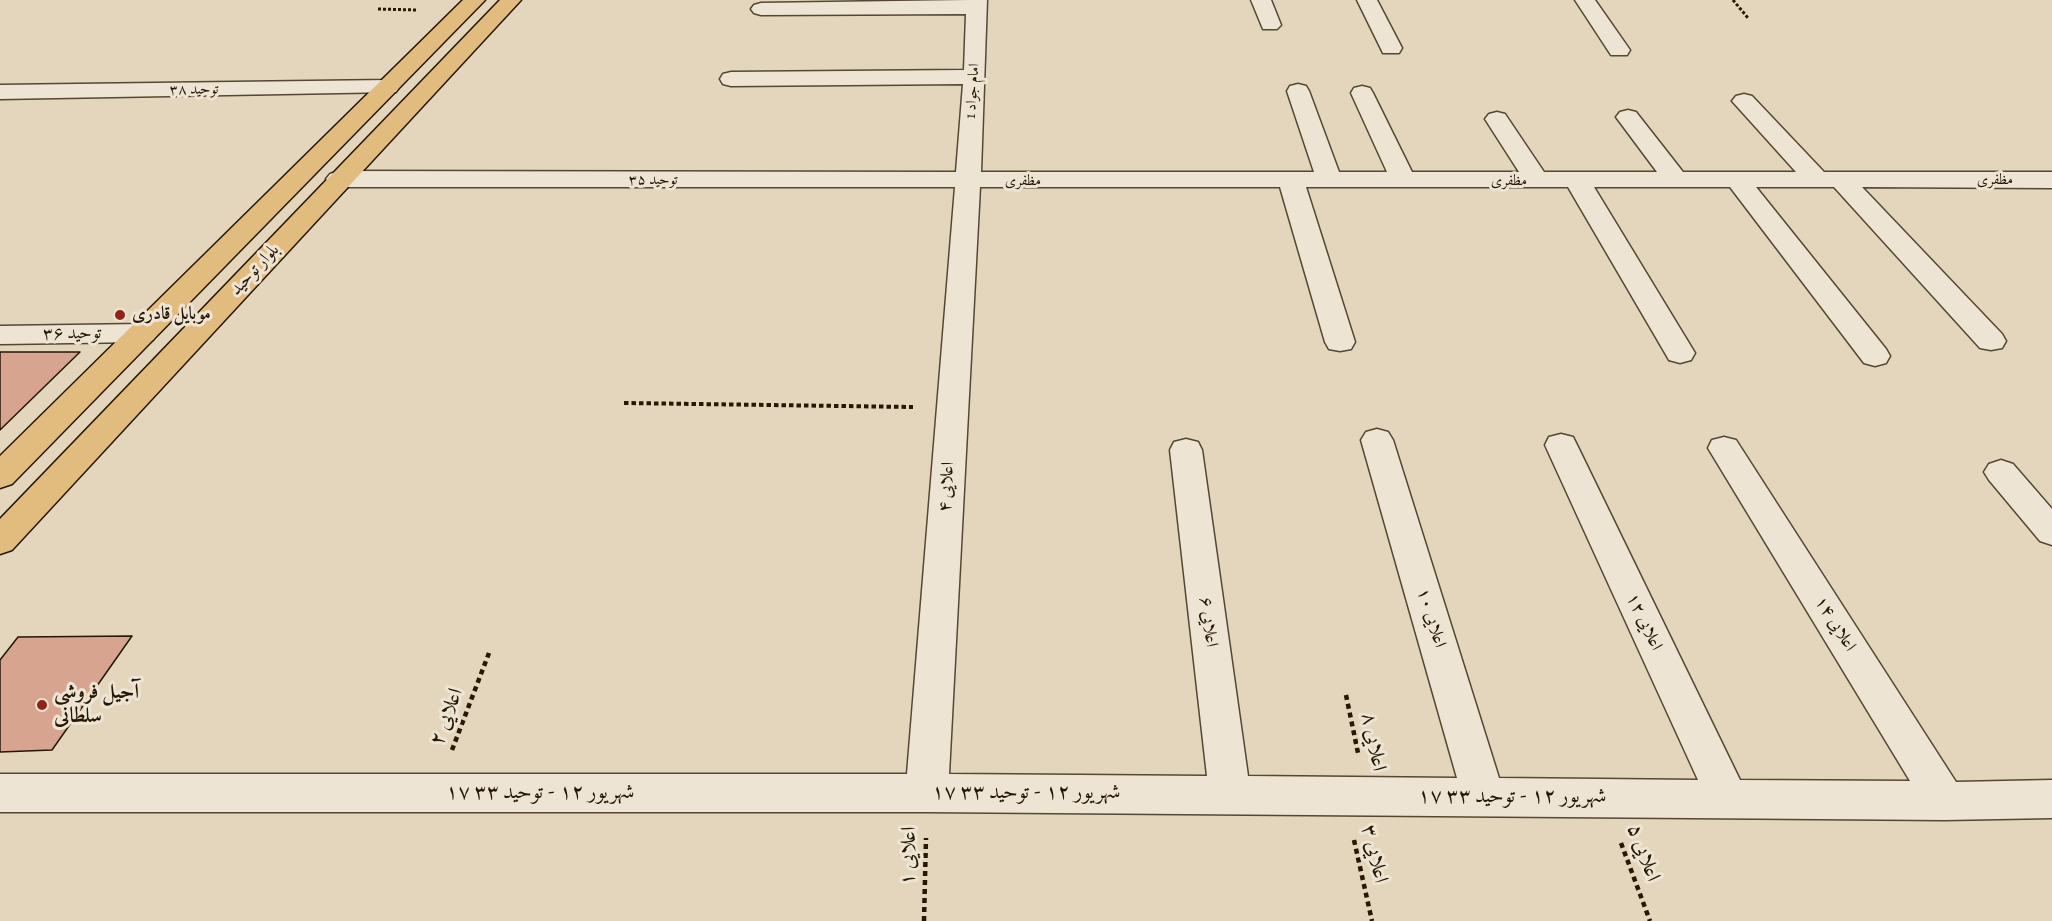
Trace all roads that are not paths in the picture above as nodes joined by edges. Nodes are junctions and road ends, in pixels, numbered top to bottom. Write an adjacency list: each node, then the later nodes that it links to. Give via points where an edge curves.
1 (475, 0): 13 (main road, بلوار توحید)
2 (511, 0): 20 (main road, بلوار توحید)
3 (1261, 0): 8 (street)
4 (1367, 0): 9 (street)
5 (1585, 0): 10 (street)
6 (977, 4): 7 (street); 11 (street, امام جواد 1)
7 (761, 9)
8 (1270, 25)
9 (1391, 48)
10 (1619, 50)
11 (975, 77): 12 (street); 22 (street, امام جواد 1)
12 (732, 79)
13 (388, 87): 15 (street, توحید ۳۸); 31 (main road, بلوار توحید)
14 (1298, 91): 24 (street)
15 (0, 92)
16 (1362, 93): 25 (street)
17 (1744, 101): 30 (street)
18 (1628, 117): 28 (street)
19 (1497, 119): 26 (street)
20 (339, 179): 22 (street, توحید ۳۵); 44 (main road, بلوار توحید)
21 (2052, 180): 30 (street, مظفری)
22 (967, 181): 23 (street, مظفری); 46 (street, اعلایی ۴)
23 (1292, 181): 24 (street, مظفری); 34 (street)
24 (1330, 181): 25 (street, مظفری)
25 (1404, 181): 26 (street, مظفری)
26 (1537, 181): 27 (street, مظفری)
27 (1577, 181): 28 (street, مظفری); 35 (street)
28 (1677, 181): 29 (street, مظفری)
29 (1738, 181): 30 (street, مظفری); 36 (street)
30 (1830, 181): 33 (street)
31 (143, 333): 32 (street, توحید ۳۶); 42 (main road, بلوار توحید)
32 (0, 335)
33 (1991, 341)
34 (1340, 342)
35 (1680, 353)
36 (1875, 356)
37 (1377, 440): 48 (street, اعلایی ۱۰)
38 (1561, 445): 49 (street, اعلایی ۱۲)
39 (1724, 447): 51 (street, اعلایی ۱۴)
40 (1186, 450): 47 (street, اعلایی ۶)
41 (2001, 472): 43 (street)
42 (0, 476)
43 (2052, 532)
44 (0, 541)
45 (0, 793): 46 (street, ۱۷ شهریور ۱۲ - توحید ۳۳)
46 (927, 793): 47 (street, ۱۷ شهریور ۱۲ - توحید ۳۳)
47 (1230, 795): 48 (street, ۱۷ شهریور ۱۲ - توحید ۳۳)
48 (1484, 797): 49 (street, ۱۷ شهریور ۱۲ - توحید ۳۳)
49 (1726, 798): 51 (street, ۱۷ شهریور ۱۲ - توحید ۳۳)
50 (2052, 799): 51 (street, ۱۷ شهریور ۱۲ - توحید ۳۳)
51 (1945, 801)

